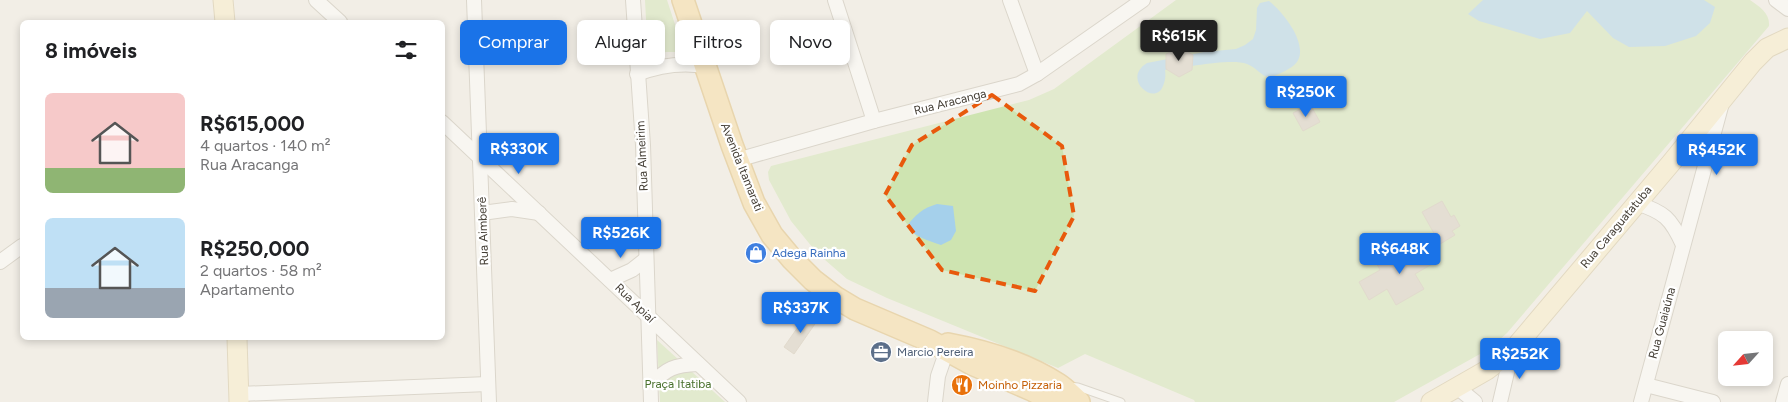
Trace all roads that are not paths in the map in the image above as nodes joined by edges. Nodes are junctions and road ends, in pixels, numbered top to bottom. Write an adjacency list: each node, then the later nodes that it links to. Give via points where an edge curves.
1 (224, 0): 9 (street)
2 (316, 0): 10 (street)
3 (474, 0): 18 (street, Rua Aimberê)
4 (634, 0): 13 (street, Rua Almeirim)
5 (683, 0): 12 (main road, Avenida Itamarati)
6 (835, 0): 16 (street)
7 (1010, 0): 14 (street)
8 (1143, 0): 14 (street, Rua Aracanga)
9 (224, 20)
10 (338, 20)
11 (1788, 38): 15 (street, Rua Caraguatatuba, via 1767,48)
12 (705, 66): 13 (street, via 688,63 669,65); 19 (main road, Avenida Itamarati)
13 (637, 74): 25 (street, Rua Almeirim)
14 (1037, 74): 16 (street, Rua Aracanga, via 1018,84)
15 (1722, 100): 20 (street, Rua Caraguatatuba); 23 (street, Rua Guaiaúna)
16 (874, 121): 19 (street, Rua Aracanga)
17 (445, 125): 18 (street, Rua Apiaí)
18 (480, 158): 21 (street, Rua Aimberê); 22 (street, Rua Apiaí)
19 (737, 160): 30 (main road, Avenida Itamarati, via 754,203 772,235 812,280 855,309)
20 (1636, 202): 23 (street, via 1669,219); 31 (street, Rua Caraguatatuba)
21 (482, 213): 22 (street, via 512,209); 33 (street, Rua Aimberê)
22 (540, 213): 27 (street, Rua Apiaí)
23 (1683, 245): 35 (street, Rua Guaiaúna)
24 (20, 247): 26 (street)
25 (646, 259): 27 (street); 28 (street, Rua Almeirim)
26 (0, 262)
27 (610, 280): 28 (street, Rua Apiaí)
28 (647, 315): 32 (street, Rua Apiaí); 36 (street, Rua Almeirim)
29 (236, 340): 39 (street)
30 (942, 345): 38 (main road, Avenida Itamarati, via 977,350 1033,370); 43 (street)
31 (1512, 350): 37 (street, Rua Caraguatatuba); 48 (street)
32 (698, 364): 36 (street, via 675,366); 42 (street, Rua Apiaí)
33 (488, 384): 39 (street); 40 (street, Rua Aimberê)
34 (1788, 384): 51 (street)
35 (1646, 385): 49 (street, Rua Guaiaúna); 50 (street)
36 (650, 386): 41 (street, Rua Almeirim)
37 (1458, 388): 46 (street, Rua Caraguatatuba); 47 (street)
38 (1056, 393): 44 (main road, Avenida Itamarati); 45 (lane, via 1078,387)
39 (239, 398)
40 (489, 402)
41 (651, 402)
42 (739, 402)
43 (935, 402)
44 (1079, 402)
45 (1121, 402)
46 (1431, 402)
47 (1475, 402)
48 (1500, 402)
49 (1641, 402)
50 (1713, 402)
51 (1783, 402)

